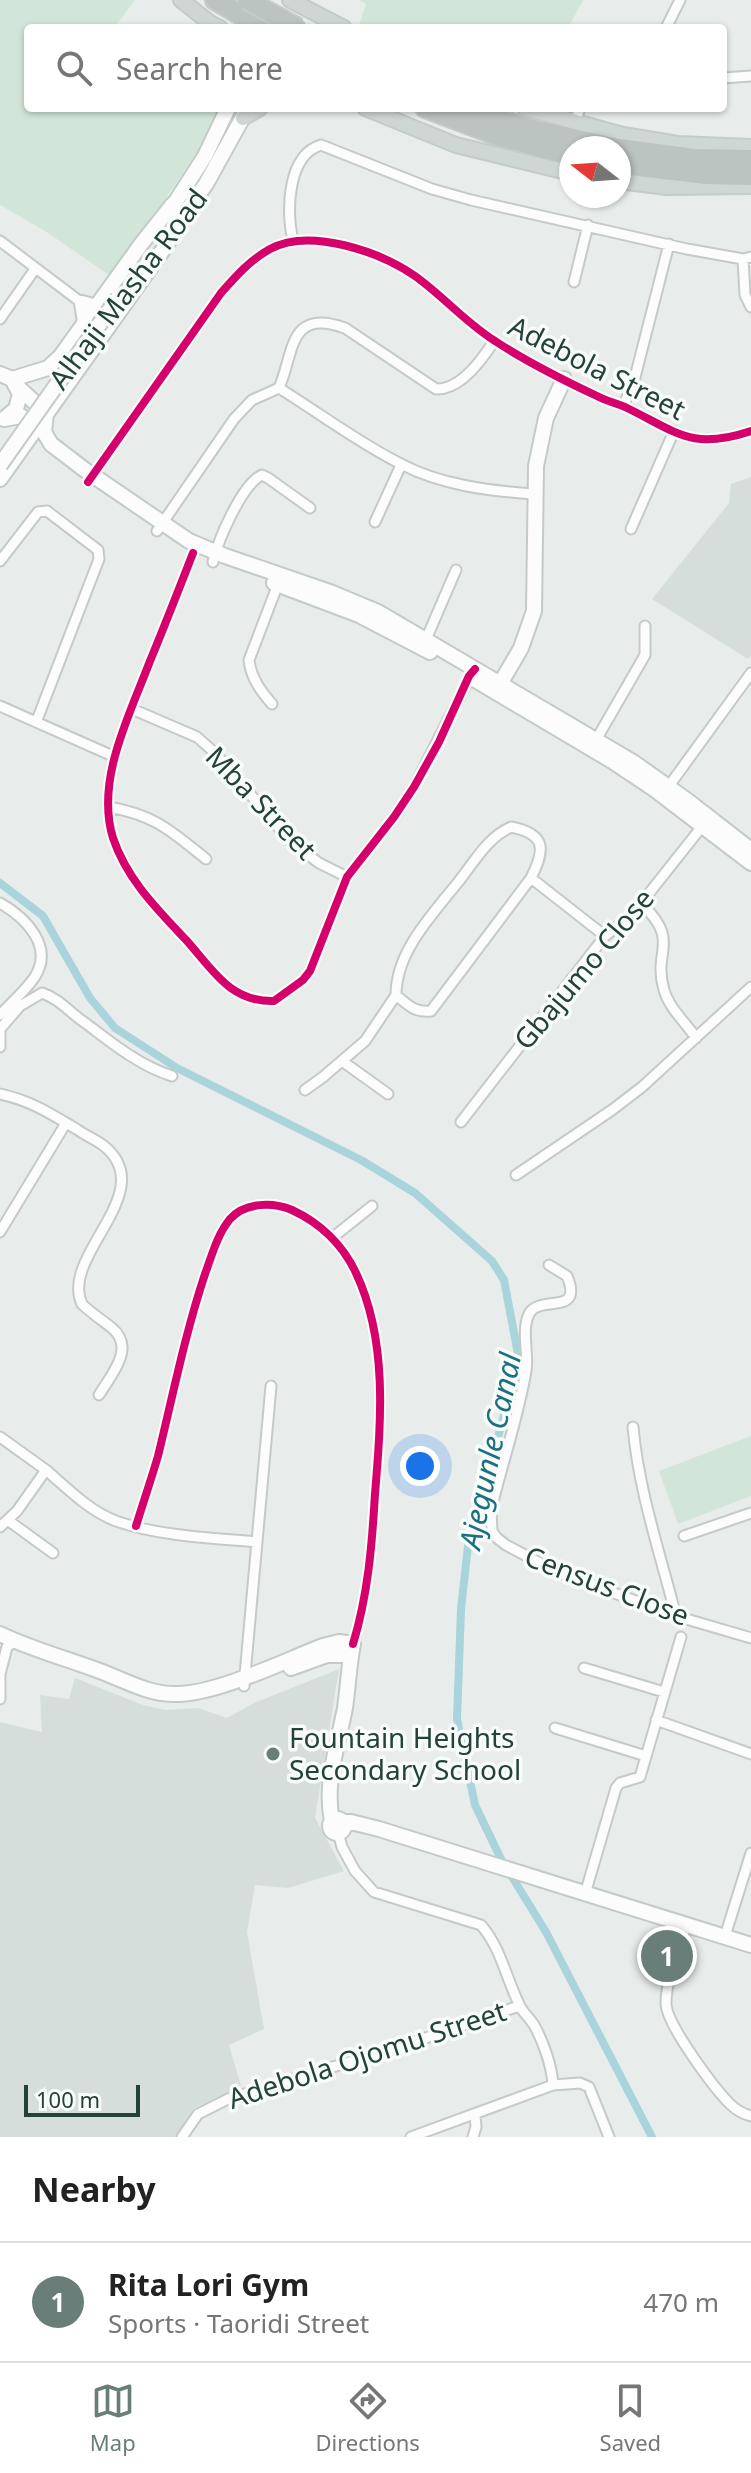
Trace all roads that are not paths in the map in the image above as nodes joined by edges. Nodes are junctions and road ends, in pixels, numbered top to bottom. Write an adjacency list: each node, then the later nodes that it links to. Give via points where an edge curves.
1 (181, 0): 6 (main road)
2 (215, 0): 7 (highway)
3 (247, 0): 10 (highway, bridge)
4 (680, 0): 12 (street)
5 (292, 2): 8 (main road); 9 (main road); 11 (main road)
6 (212, 24)
7 (259, 24)
8 (270, 24)
9 (290, 24)
10 (291, 24)
11 (336, 24)
12 (668, 24)
13 (751, 76): 14 (street)
14 (727, 78)
15 (226, 112): 32 (main road, Alhaji Masha Road)
16 (375, 112): 28 (main road, via 456,145)
17 (435, 112): 25 (highway)
18 (478, 112): 22 (highway)
19 (555, 112): 21 (main road)
20 (245, 113): 33 (main road, Alhaji Masha Road)
21 (577, 115): 23 (main road, via 623,135)
22 (563, 136)
23 (751, 147)
24 (631, 150): 26 (highway)
25 (559, 153)
26 (751, 159)
27 (631, 166): 29 (highway)
28 (559, 170)
29 (751, 176)
30 (631, 182): 31 (main road)
31 (751, 186)
32 (173, 204): 41 (main road, Alhaji Masha Road); 42 (main road)
33 (186, 214): 41 (main road, Alhaji Masha Road); 50 (main road)
34 (588, 225): 35 (street, via 432,189 321,145 306,152 292,188 288,217); 37 (street); 40 (street)
35 (293, 240): 45 (street, Adebola Street, via 338,243 398,266); 58 (street, via 238,273)
36 (0, 241): 39 (street)
37 (669, 244): 38 (street); 49 (street)
38 (747, 258): 43 (street, via 745,295)
39 (35, 269): 42 (street); 44 (street)
40 (574, 282)
41 (116, 297): 55 (main road, Alhaji Masha Road, bridge); 56 (main road, Alhaji Masha Road, bridge)
42 (89, 305): 46 (main road, via 85,322 48,368)
43 (751, 307)
44 (0, 319)
45 (494, 341): 47 (street, Adebola Street); 48 (street, via 481,362 460,380 436,389 345,328 319,323 293,341)
46 (7, 376): 50 (main road); 51 (main road, via 19,402)
47 (564, 379): 49 (street, Adebola Street); 60 (main road, via 540,440)
48 (279, 388): 57 (street); 63 (street, via 252,400 234,419)
49 (623, 406): 53 (street, Adebola Street)
50 (46, 413): 52 (main road); 58 (main road, via 46,438)
51 (2, 419): 52 (main road, via 21,416)
52 (35, 430): 58 (main road, via 47,452); 59 (main road)
53 (674, 431): 54 (street, Adebola Street, via 707,440); 64 (street)
54 (751, 431)
55 (0, 457)
56 (0, 465)
57 (401, 465): 60 (street, via 477,488); 62 (street)
58 (90, 478): 63 (main road)
59 (0, 479)
60 (534, 494): 74 (main road, via 534,611)
61 (310, 508): 66 (street, via 258,476)
62 (375, 522)
63 (159, 527): 65 (main road); 66 (main road)
64 (631, 529)
65 (193, 553): 66 (main road); 77 (street)
66 (214, 557): 69 (main road); 71 (main road, via 367,606)
67 (0, 561): 78 (street, via 38,512 47,511 98,550)
68 (456, 570): 71 (street)
69 (278, 584): 71 (main road); 75 (street, via 249,660 258,687)
70 (645, 626): 79 (street, via 645,655)
71 (424, 643): 72 (main road)
72 (472, 672): 74 (main road); 81 (main road); 87 (street, via 414,787)
73 (751, 673): 81 (street)
74 (500, 684): 79 (main road)
75 (272, 704)
76 (0, 706): 78 (street)
77 (132, 709): 80 (street); 87 (street, Mba Street, via 197,737 291,842)
78 (37, 720): 80 (street)
79 (596, 740): 81 (main road)
80 (115, 757): 82 (street)
81 (666, 791): 83 (main road)
82 (109, 807): 85 (street, via 154,820); 87 (street, via 113,838 138,886 219,978 250,999 274,1001 303,980)
83 (705, 822): 84 (main road); 86 (main road); 90 (street, Gbajumo Close)
84 (751, 850)
85 (206, 859)
86 (751, 863)
87 (347, 877)
88 (531, 878): 91 (street); 95 (street, via 431,1011 414,1010); 95 (street, via 542,851 538,838 511,827 487,843 415,939 396,982)
89 (0, 903): 92 (street, via 32,929 40,943 43,954)
90 (641, 903): 91 (street, Gbajumo Close); 97 (street, via 664,936 665,993)
91 (605, 936): 104 (street, Gbajumo Close)
92 (35, 977): 94 (street); 96 (street)
93 (751, 987): 97 (street)
94 (42, 993): 96 (street); 100 (street, via 141,1063)
95 (396, 995): 99 (street, via 365,1041)
96 (1, 1022): 98 (street)
97 (696, 1038): 106 (street, via 622,1102)
98 (0, 1047)
99 (342, 1061): 101 (street); 103 (street)
100 (172, 1076)
101 (305, 1090)
102 (0, 1092): 105 (street, via 44,1108)
103 (388, 1094)
104 (461, 1122)
105 (66, 1123): 108 (street); 112 (street, via 105,1147 119,1167 115,1208 78,1276 79,1299 118,1334 123,1352)
106 (516, 1175)
107 (372, 1206): 109 (street)
108 (0, 1232)
109 (332, 1238): 118 (street, via 286,1207 267,1204 231,1217 216,1241 197,1298); 127 (street, via 356,1273 371,1315 381,1387 368,1577)
110 (549, 1265): 123 (street, Census Close, via 567,1276 570,1297 529,1312 527,1365 491,1510 492,1531 506,1545 555,1571)
111 (271, 1386): 121 (street)
112 (99, 1395)
113 (633, 1427): 123 (street, via 648,1516)
114 (0, 1437): 115 (street)
115 (46, 1470): 117 (street); 118 (street, via 94,1509)
116 (751, 1513): 120 (street)
117 (9, 1521): 119 (street); 122 (street)
118 (136, 1526): 121 (street)
119 (0, 1527)
120 (684, 1536)
121 (256, 1542): 130 (street)
122 (53, 1553)
123 (676, 1616): 125 (street, Census Close)
124 (681, 1637): 131 (street)
125 (751, 1638)
126 (6, 1641): 129 (street); 130 (main road, via 130,1694 165,1703 191,1702)
127 (354, 1644): 130 (main road); 137 (main road, via 329,1795)
128 (584, 1668): 131 (street)
129 (0, 1674): 132 (street)
130 (244, 1681)
131 (664, 1692): 133 (street)
132 (0, 1699)
133 (656, 1720): 135 (street); 136 (street)
134 (555, 1728): 136 (street)
135 (751, 1754)
136 (646, 1756): 139 (street, via 640,1777 616,1788)
137 (337, 1825): 139 (main road, via 371,1827); 143 (street, via 355,1871 374,1892 481,1925)
138 (751, 1853): 141 (street)
139 (585, 1894): 140 (main road)
140 (686, 1925): 141 (main road); 146 (street, via 666,2001 668,2017 719,2092)
141 (725, 1936): 142 (main road)
142 (751, 1945)
143 (519, 2006): 144 (street, via 539,2036); 147 (street, Adebola Ojomu Street, via 228,2099 198,2114)
144 (553, 2085): 145 (street); 150 (street, via 589,2087)
145 (475, 2115): 148 (street); 149 (street)
146 (751, 2116)
147 (182, 2137)
148 (411, 2137)
149 (473, 2137)
150 (609, 2137)

